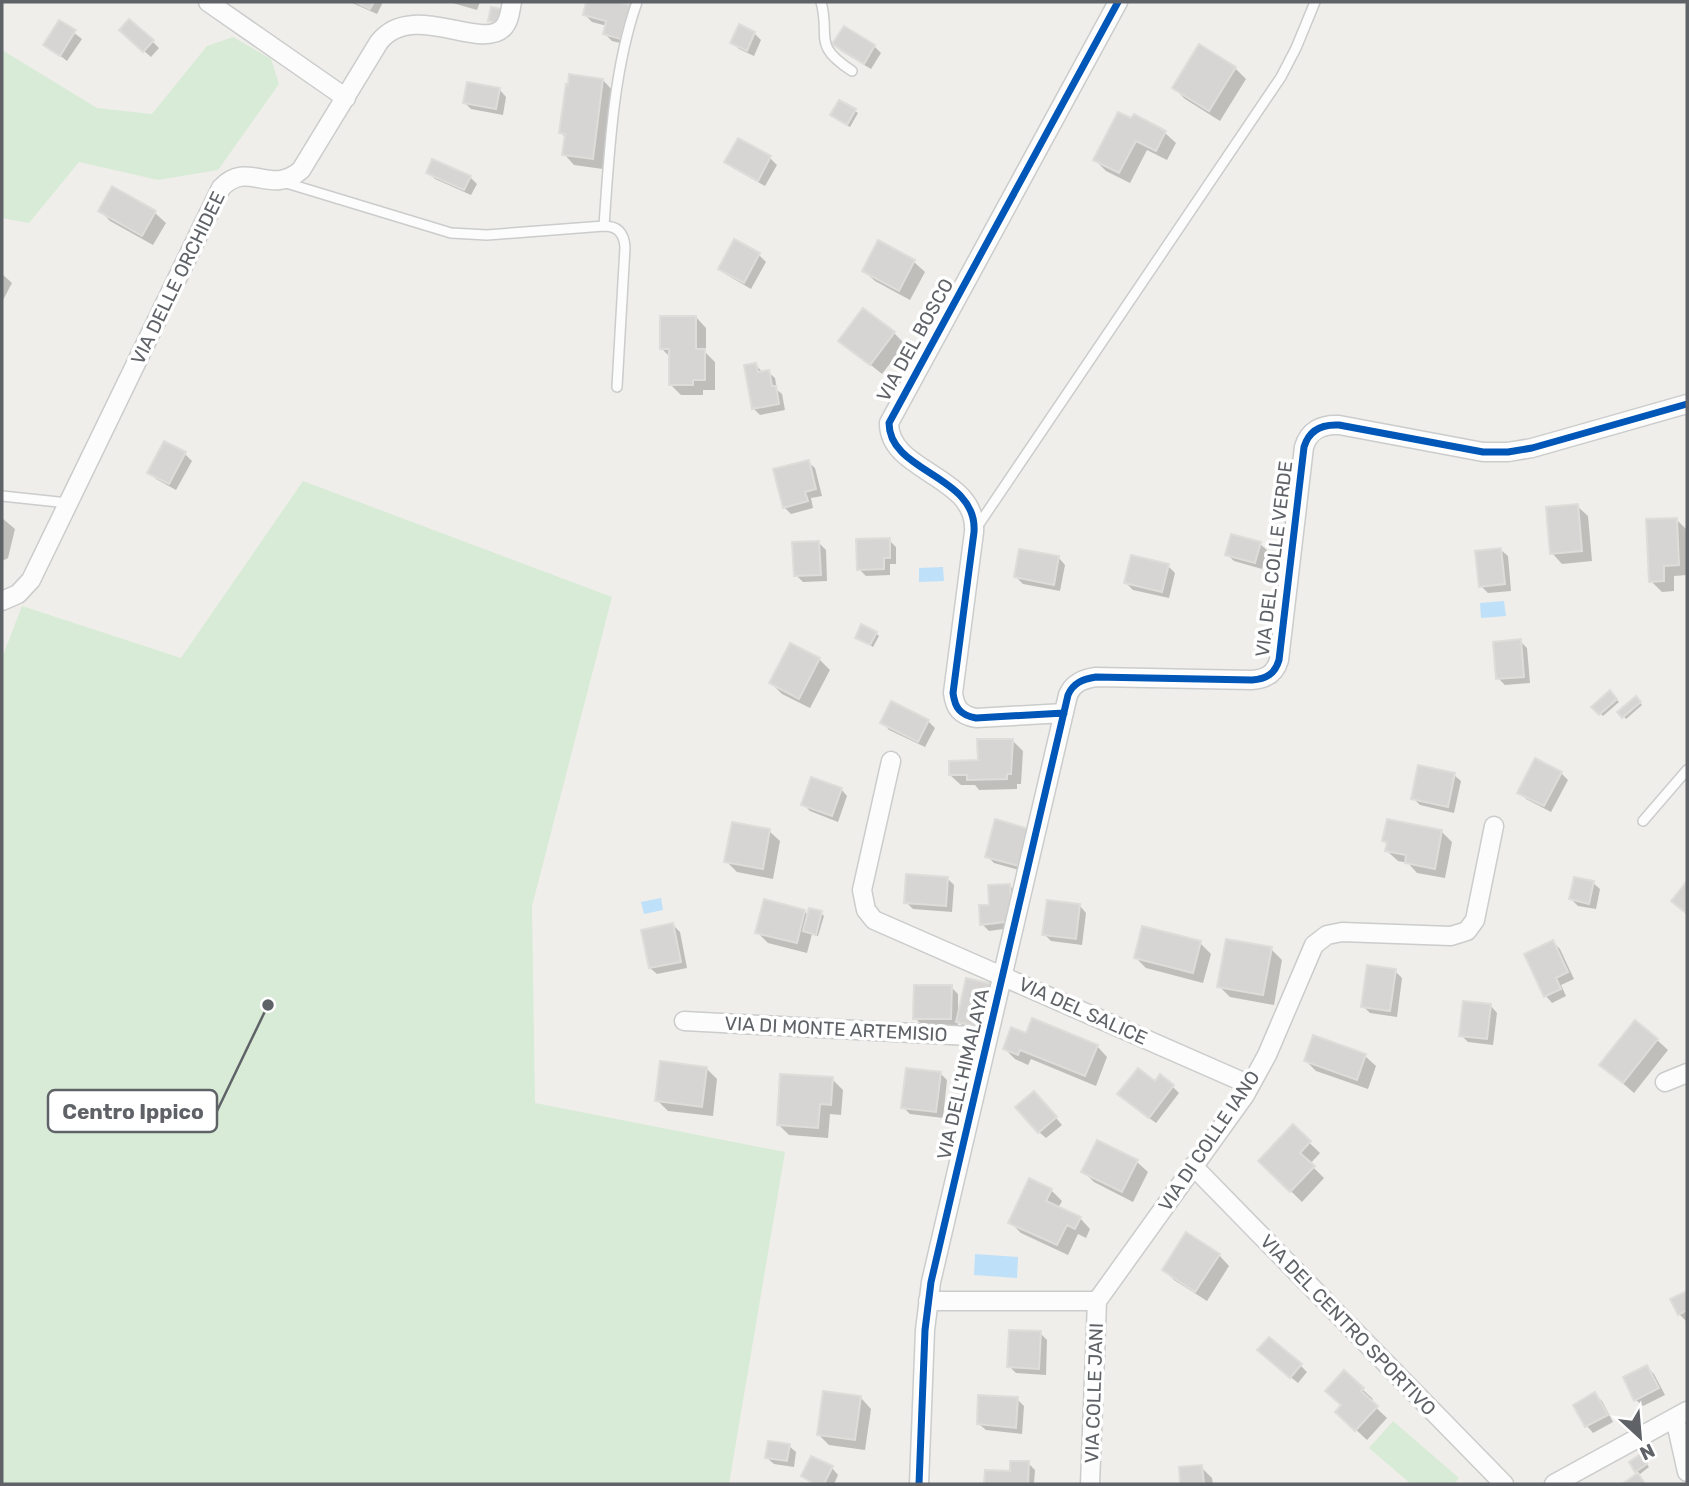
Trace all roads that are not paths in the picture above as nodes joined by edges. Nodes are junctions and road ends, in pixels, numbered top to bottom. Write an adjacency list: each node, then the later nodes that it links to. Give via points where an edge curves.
1 (208, 2): 8 (street)
2 (512, 2): 8 (street, via 505,26 495,33 423,22 389,31)
3 (637, 2): 10 (lane, via 612,119)
4 (821, 2): 7 (lane, via 827,47)
5 (1118, 2): 15 (street, VIA DEL BOSCO, via 889,423 898,447 965,499)
6 (1315, 2): 15 (lane, via 1275,86)
7 (852, 71)
8 (346, 98): 9 (street, via 304,167)
9 (282, 181): 10 (lane, via 451,233 487,235); 14 (street, VIA DELLE ORCHIDEE, via 242,176 220,188)
10 (604, 226): 11 (lane, via 619,231 625,241)
11 (617, 387)
12 (1687, 404): 17 (street, VIA DEL COLLE VERDE, via 1507,453 1339,425 1318,429 1308,436 1304,447 1279,660 1272,673 1252,680 1102,677)
13 (2, 496): 14 (lane)
14 (68, 503): 16 (street, VIA DELLE ORCHIDEE, via 31,580 18,594)
15 (974, 532): 18 (street, VIA DEL BOSCO, via 953,693 957,709 976,718)
16 (2, 601)
17 (1080, 681): 18 (street, VIA DELL'HIMALAYA, via 1070,691)
18 (1064, 713): 23 (street, VIA DELL'HIMALAYA)
19 (891, 761): 23 (street, VIA DEL SALICE, via 862,890 866,910 885,927)
20 (1687, 770): 21 (lane)
21 (1643, 821)
22 (1494, 826): 28 (street, VIA DI COLLE IANO, via 1471,928 1451,936 1347,932 1321,939 1311,950)
23 (1002, 976): 25 (street, VIA DELL'HIMALAYA); 28 (street, VIA DEL SALICE)
24 (684, 1021): 25 (street, VIA DI MONTE ARTEMISIO)
25 (988, 1037): 30 (street, VIA DELL'HIMALAYA)
26 (1687, 1073): 27 (street)
27 (1665, 1082)
28 (1250, 1085): 29 (street, VIA DI COLLE IANO)
29 (1193, 1166): 31 (street, VIA DI COLLE IANO); 36 (street, VIA DEL CENTRO SPORTIVO)
30 (928, 1301): 31 (street); 34 (street, VIA DELL'HIMALAYA)
31 (1097, 1301): 35 (street, VIA COLLE JANI)
32 (1681, 1415): 33 (street); 37 (street)
33 (1687, 1472)
34 (919, 1484)
35 (1090, 1484)
36 (1504, 1484)
37 (1554, 1484)

